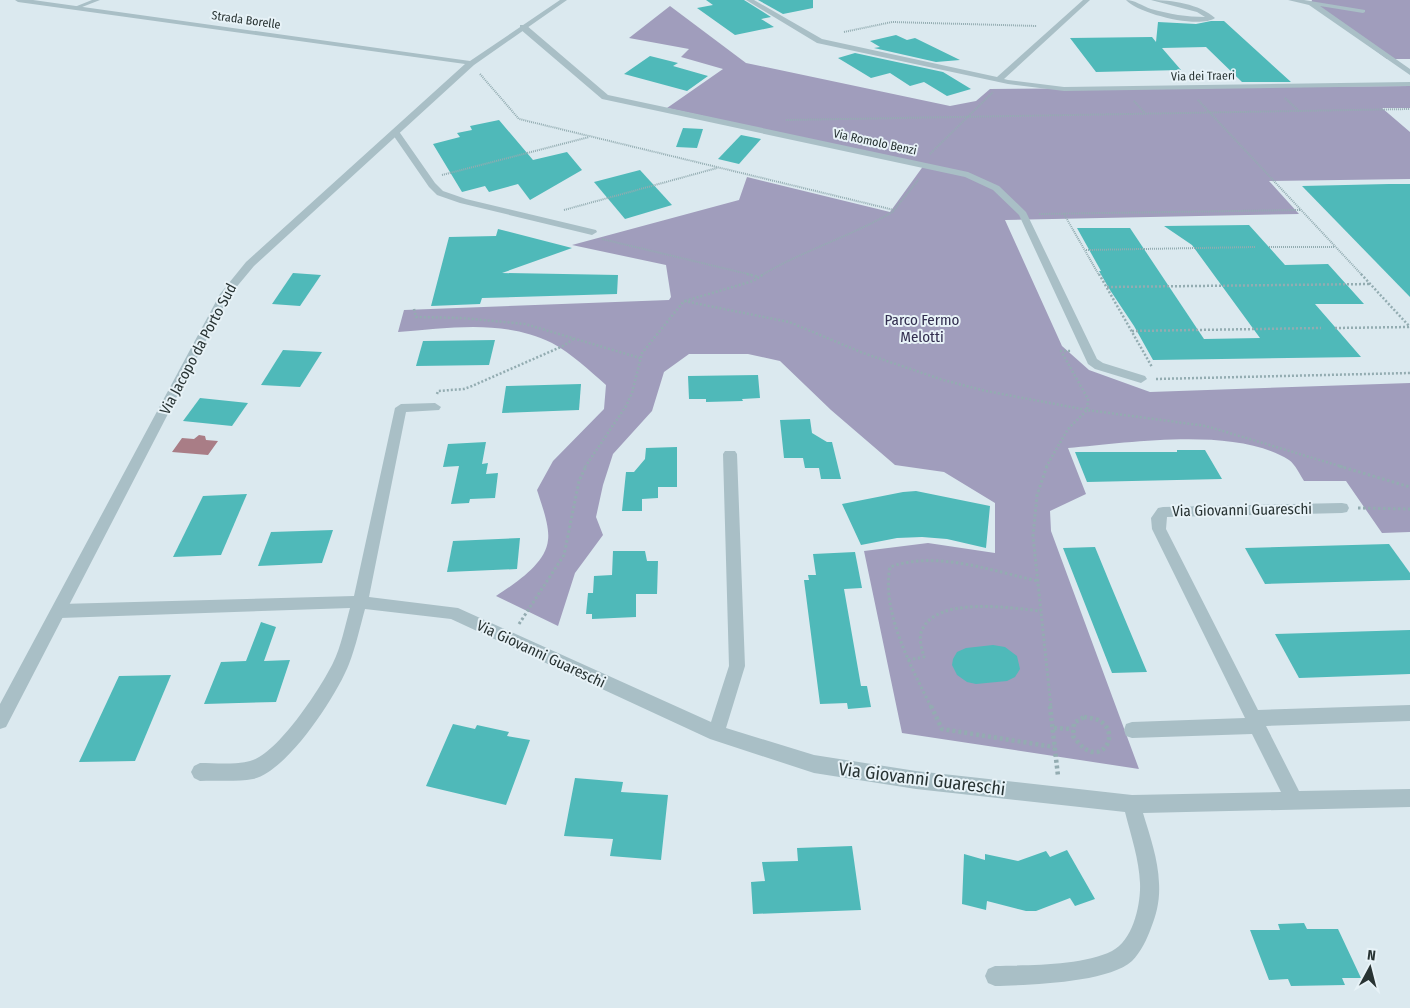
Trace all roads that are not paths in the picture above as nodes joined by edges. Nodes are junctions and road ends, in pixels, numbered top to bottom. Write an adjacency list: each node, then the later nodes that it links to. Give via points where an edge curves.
1 (18, 0): 10 (street, Strada Borelle)
2 (97, 0): 10 (lane)
3 (564, 0): 12 (street, Via Jacopo da Porto Sud)
4 (749, 0): 15 (street, Via dei Traeri, via 820,40)
5 (1087, 0): 15 (street)
6 (1129, 0): 7 (street, via 1142,8 1177,17 1212,18 1199,10)
7 (1154, 0)
8 (1291, 0): 9 (street)
9 (1312, 2): 11 (street); 14 (street)
10 (75, 8): 13 (street, Strada Borelle)
11 (1363, 11)
12 (523, 27): 13 (street, Via Jacopo da Porto Sud); 19 (street, Via Romolo Benzi, via 605,96 968,175 996,188 1023,214 1092,361)
13 (471, 63): 17 (street, Via Jacopo da Porto Sud)
14 (1410, 73)
15 (1001, 80): 16 (street, Via dei Traeri, via 1064,89)
16 (1410, 84)
17 (395, 132): 18 (street, via 440,193); 24 (street, Via Jacopo da Porto Sud, via 250,264 224,296)
18 (592, 232)
19 (1141, 379)
20 (435, 406): 23 (street, via 401,408)
21 (730, 454): 29 (street, via 737,666)
22 (1342, 508): 27 (street, Via Giovanni Guareschi, via 1163,512 1158,518 1159,528)
23 (360, 602): 24 (street, Via Giovanni Guareschi); 29 (street, Via Giovanni Guareschi, via 453,613); 30 (street, via 341,664 315,710 295,735 273,757 253,770)
24 (60, 611): 26 (street, Via Jacopo da Porto Sud)
25 (1410, 713): 27 (street)
26 (0, 721)
27 (1255, 722): 28 (street); 32 (street, Via Giovanni Guareschi)
28 (1132, 730)
29 (716, 733): 33 (street, Via Giovanni Guareschi, via 814,764 916,780)
30 (200, 772)
31 (1410, 798): 32 (street, Via Giovanni Guareschi)
32 (1294, 800): 33 (street, Via Giovanni Guareschi)
33 (1132, 804): 34 (street, via 1150,894 1146,919 1121,958 1060,974)
34 (995, 976)

